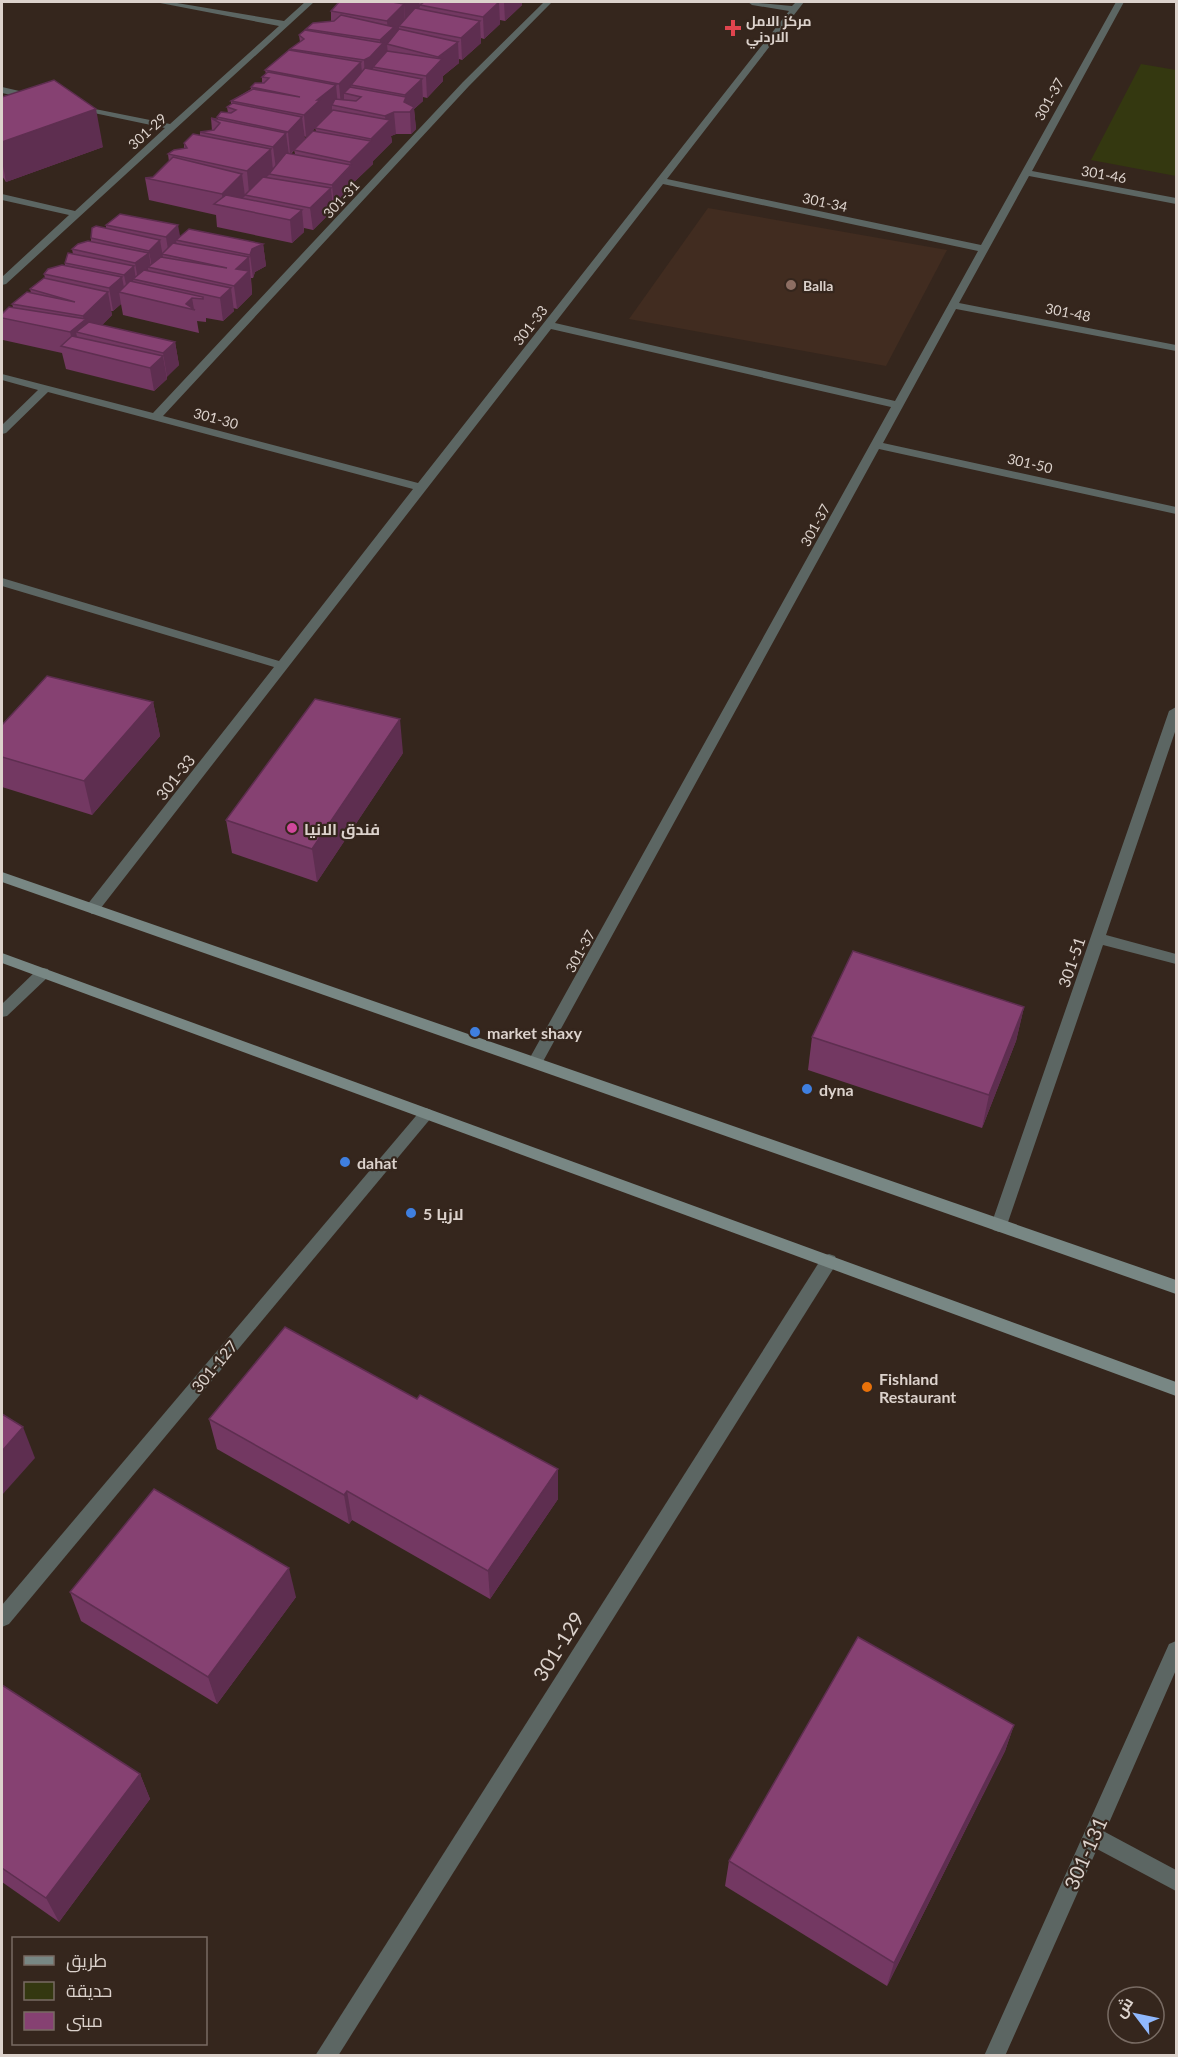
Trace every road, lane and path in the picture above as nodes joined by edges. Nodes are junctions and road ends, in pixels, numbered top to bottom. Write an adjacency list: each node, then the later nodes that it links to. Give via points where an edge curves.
1 (159, 2): 7 (street)
2 (310, 2): 7 (street, 301-29)
3 (548, 2): 25 (street, 301-31, via 466,84)
4 (752, 2): 6 (street)
5 (1120, 2): 12 (street, 301-37)
6 (797, 5): 13 (street, 301-33)
7 (285, 24): 11 (street, 301-29)
8 (2, 90): 9 (street)
9 (47, 100)
10 (70, 105): 11 (street)
11 (172, 127): 16 (street, 301-29)
12 (1026, 173): 15 (street, 301-46); 17 (street, 301-37)
13 (661, 181): 17 (street, 301-34); 20 (street, 301-33)
14 (2, 197): 16 (street)
15 (1176, 201)
16 (76, 214): 18 (street, 301-29)
17 (984, 249): 19 (street, 301-37)
18 (2, 282)
19 (953, 305): 21 (street, 301-48); 24 (street, 301-37)
20 (549, 325): 24 (street); 28 (street, 301-33)
21 (1176, 348)
22 (2, 377): 23 (street, 301-30)
23 (45, 389): 25 (street, 301-30); 26 (street)
24 (899, 405): 27 (street, 301-37)
25 (155, 418): 28 (street, 301-30)
26 (2, 430)
27 (877, 444): 29 (street, 301-50); 40 (street, 301-37)
28 (422, 488): 31 (street, 301-33)
29 (1176, 511)
30 (2, 582): 31 (street)
31 (283, 666): 34 (street, 301-33)
32 (1176, 713): 35 (street, 301-51)
33 (2, 877): 34 (main road)
34 (92, 909): 40 (main road)
35 (1098, 938): 37 (street); 42 (street, 301-51)
36 (2, 958): 38 (main road)
37 (1176, 959)
38 (43, 973): 39 (street); 41 (main road)
39 (2, 1012)
40 (535, 1063): 42 (main road)
41 (426, 1114): 43 (main road); 46 (street, 301-127)
42 (999, 1225): 44 (main road)
43 (829, 1261): 45 (main road); 50 (street, 301-129)
44 (1176, 1287)
45 (1176, 1389)
46 (2, 1618)
47 (1176, 1650): 48 (street, 301-131)
48 (1092, 1836): 49 (street); 51 (street, 301-131)
49 (1176, 1881)
50 (325, 2055)
51 (994, 2055)

